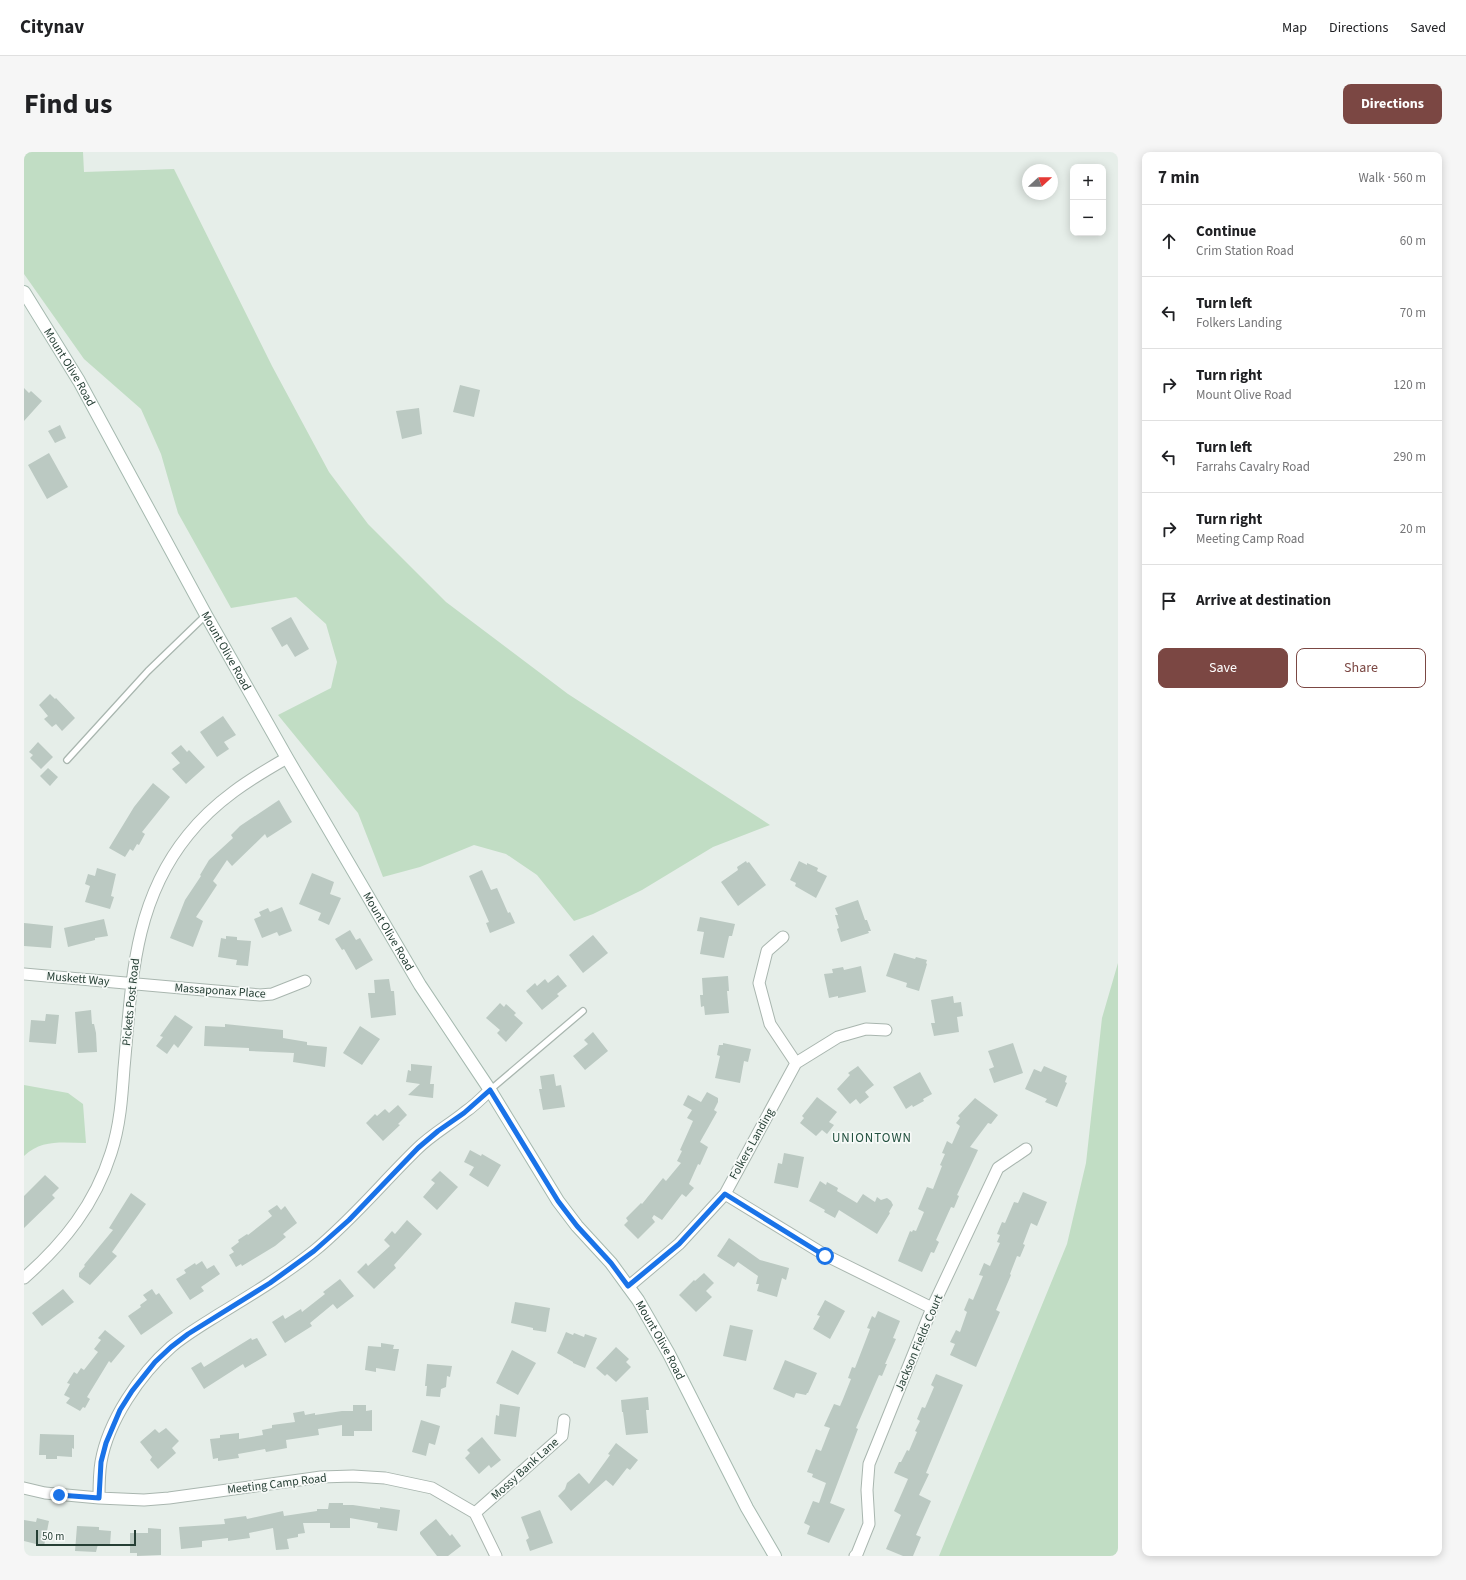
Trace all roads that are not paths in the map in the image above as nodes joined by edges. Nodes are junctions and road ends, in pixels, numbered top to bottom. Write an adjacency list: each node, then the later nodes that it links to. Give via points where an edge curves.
1 (24, 292): 2 (street, Mount Olive Road, via 86,395)
2 (206, 615): 3 (street, Mount Olive Road); 4 (lane, via 148,671)
3 (287, 758): 8 (street, Pickets Post Road, via 223,799 200,821 178,849 158,882 146,913); 12 (street, Mount Olive Road, via 420,984)
4 (67, 760)
5 (783, 937): 11 (street, via 767,951 760,983 770,1024)
6 (24, 974): 8 (street, Muskett Way)
7 (305, 981): 8 (street, Massaponax Place, via 272,994 260,995)
8 (132, 983): 15 (street, Pickets Post Road, via 121,1105 117,1133 106,1168 82,1216 48,1257)
9 (583, 1011): 12 (lane)
10 (886, 1030): 11 (street, Folkers Landing, via 866,1029 838,1036)
11 (796, 1063): 14 (street, Folkers Landing)
12 (490, 1090): 16 (street, Mount Olive Road, via 558,1201); 20 (street, via 418,1148 349,1220 314,1251 270,1283 188,1334 155,1362 120,1410 106,1443 101,1462)
13 (1026, 1148): 17 (street, Jackson Fields Court, via 998,1168)
14 (725, 1194): 16 (street, Folkers Landing, via 679,1244); 17 (street, via 825,1256)
15 (24, 1278)
16 (628, 1286): 23 (street, Mount Olive Road, via 669,1354 747,1508)
17 (932, 1308): 24 (street, Jackson Fields Court, via 870,1464 867,1490 869,1524)
18 (564, 1420): 21 (street, Mossy Bank Lane, via 562,1436)
19 (24, 1488): 20 (street, Meeting Camp Road, via 45,1493)
20 (99, 1498): 21 (street, Meeting Camp Road, via 169,1498 321,1477 353,1476 385,1478 432,1488)
21 (475, 1513): 22 (street)
22 (496, 1556)
23 (775, 1556)
24 (855, 1556)

